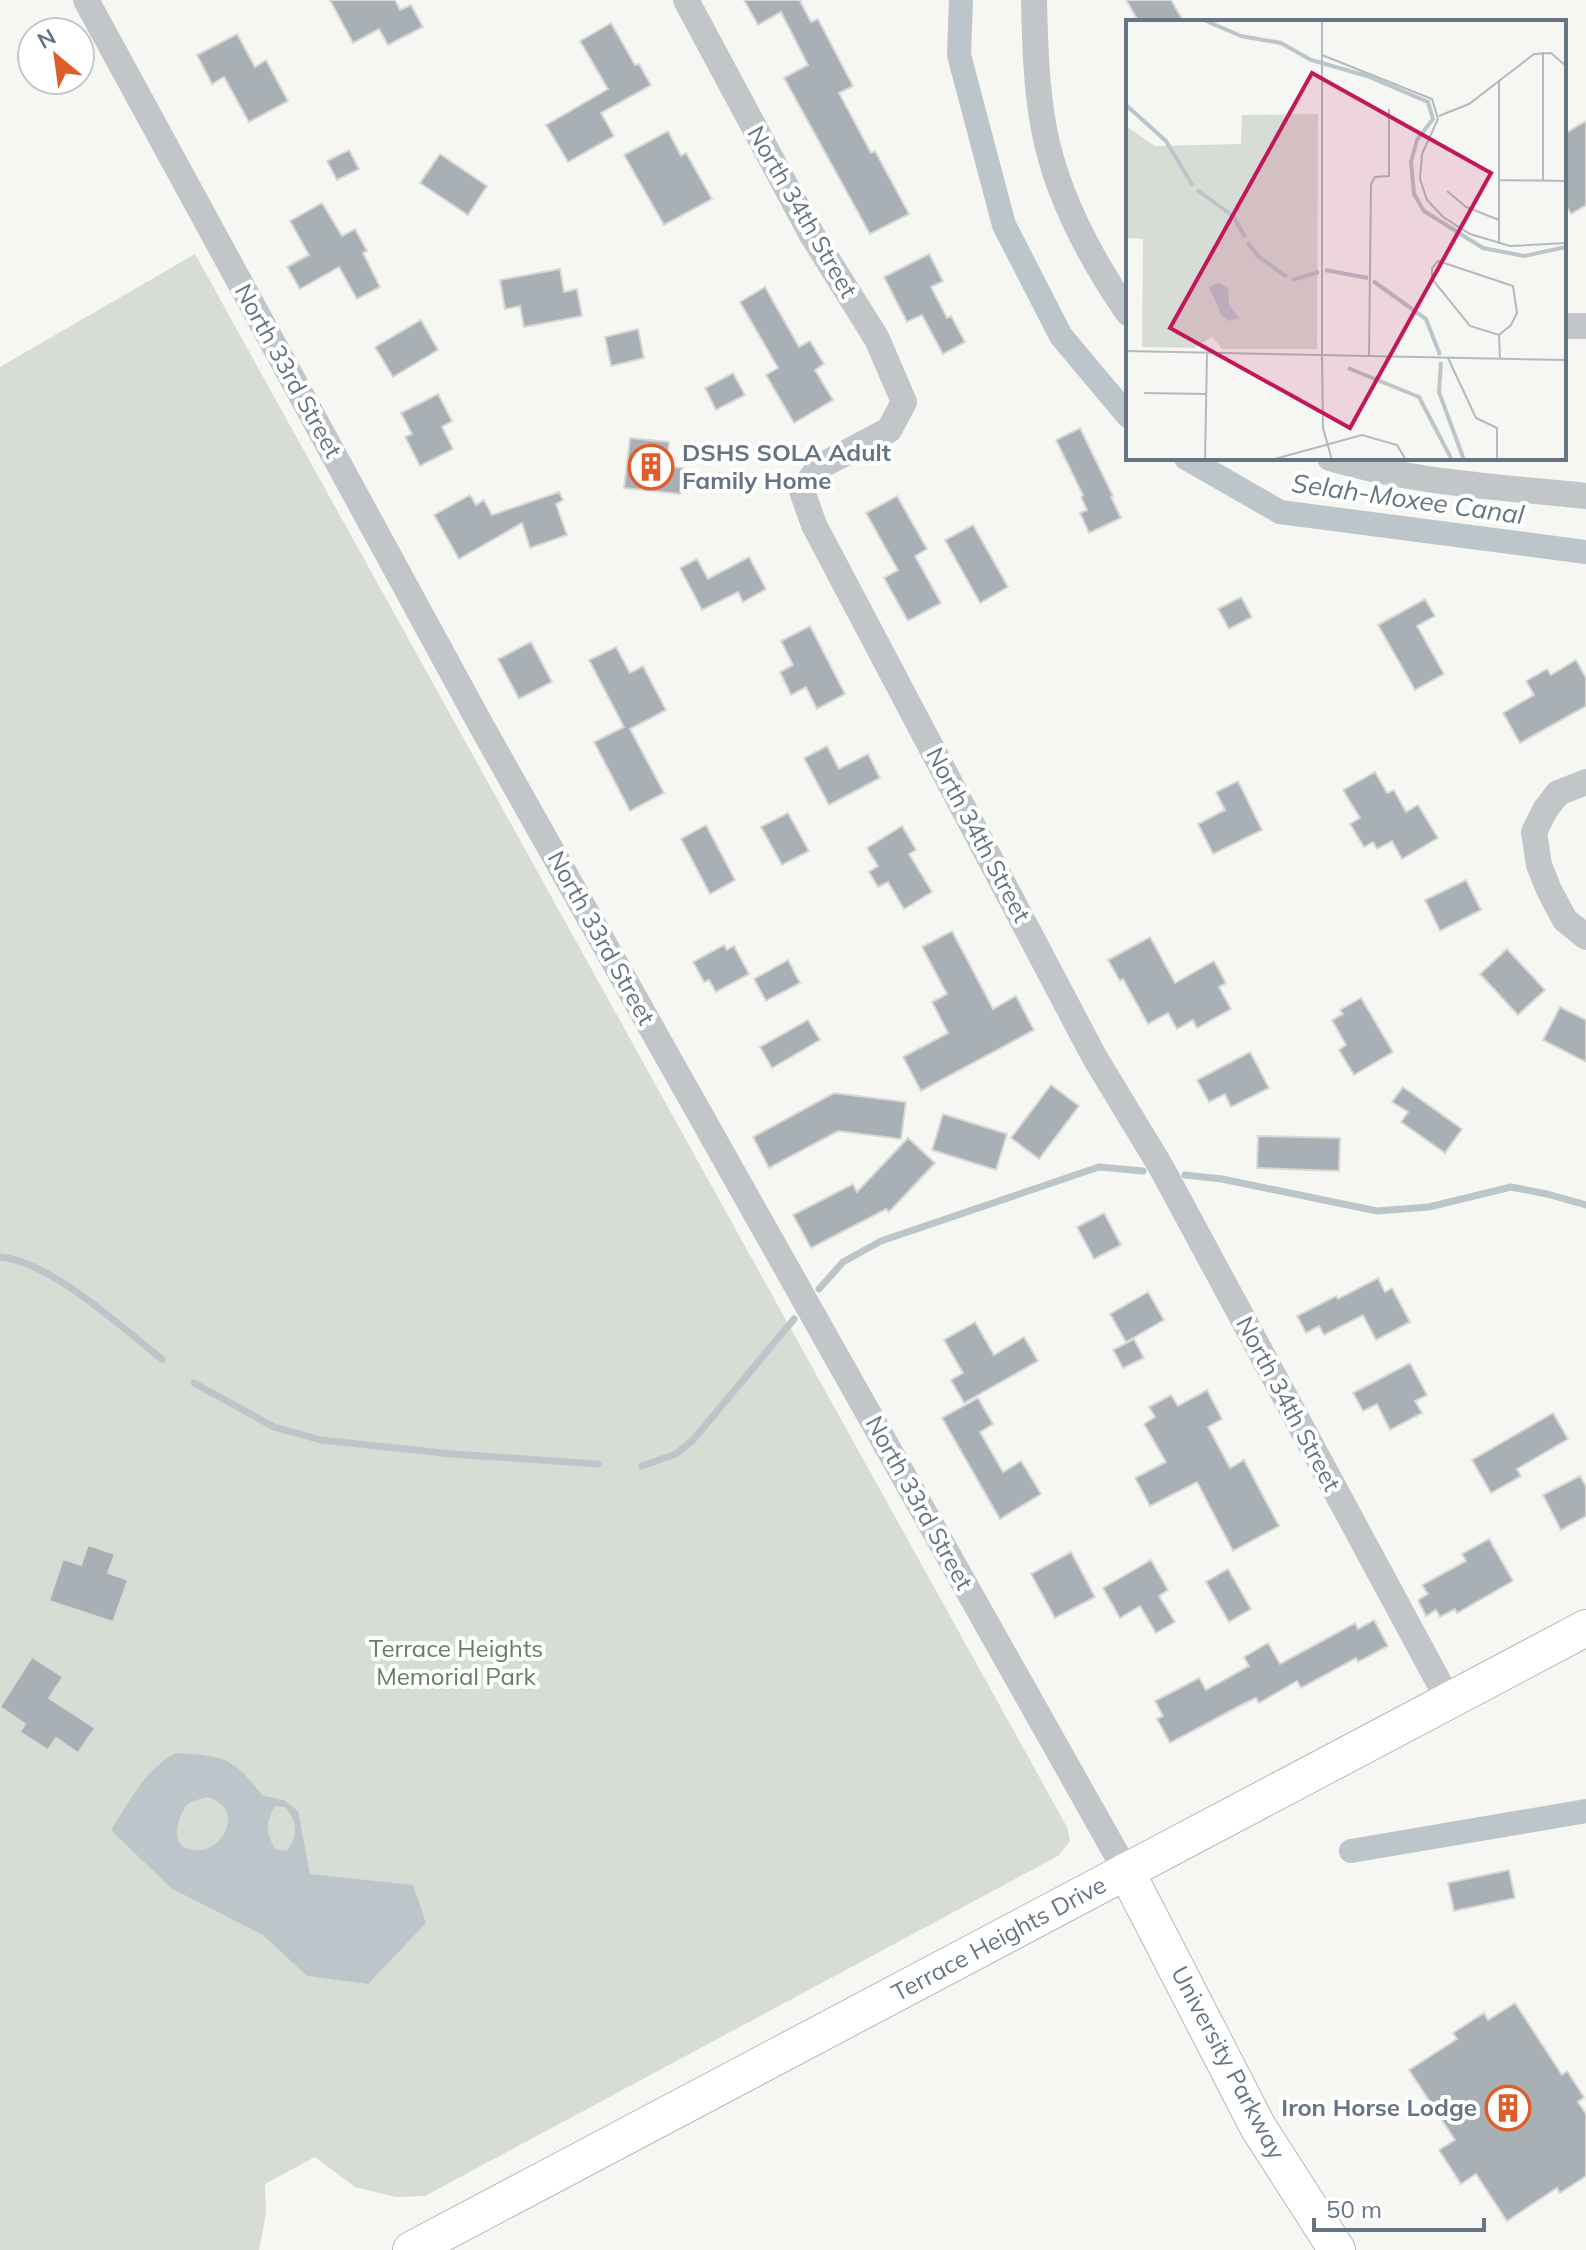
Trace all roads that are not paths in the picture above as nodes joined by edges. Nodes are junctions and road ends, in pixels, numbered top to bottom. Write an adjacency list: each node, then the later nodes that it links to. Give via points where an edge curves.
1 (86, 0): 11 (street, North 33rd Street, via 482,727)
2 (686, 0): 10 (street, North 34th Street, via 812,235 877,339 904,402 889,430 819,467 802,491 814,525 1095,1058 1161,1167)
3 (1034, 0): 4 (street, via 1035,65 1045,132 1092,257)
4 (1126, 310)
5 (1337, 460): 6 (street, via 1426,478)
6 (1586, 496)
7 (1586, 782): 8 (street, via 1558,793 1534,832 1549,890 1565,920)
8 (1586, 937)
9 (1586, 1628): 10 (main road, Terrace Heights Drive)
10 (1449, 1701): 11 (main road, Terrace Heights Drive)
11 (1126, 1871): 12 (main road, Terrace Heights Drive); 13 (main road, University Parkway, via 1258,2127)
12 (411, 2250)
13 (1337, 2250)

